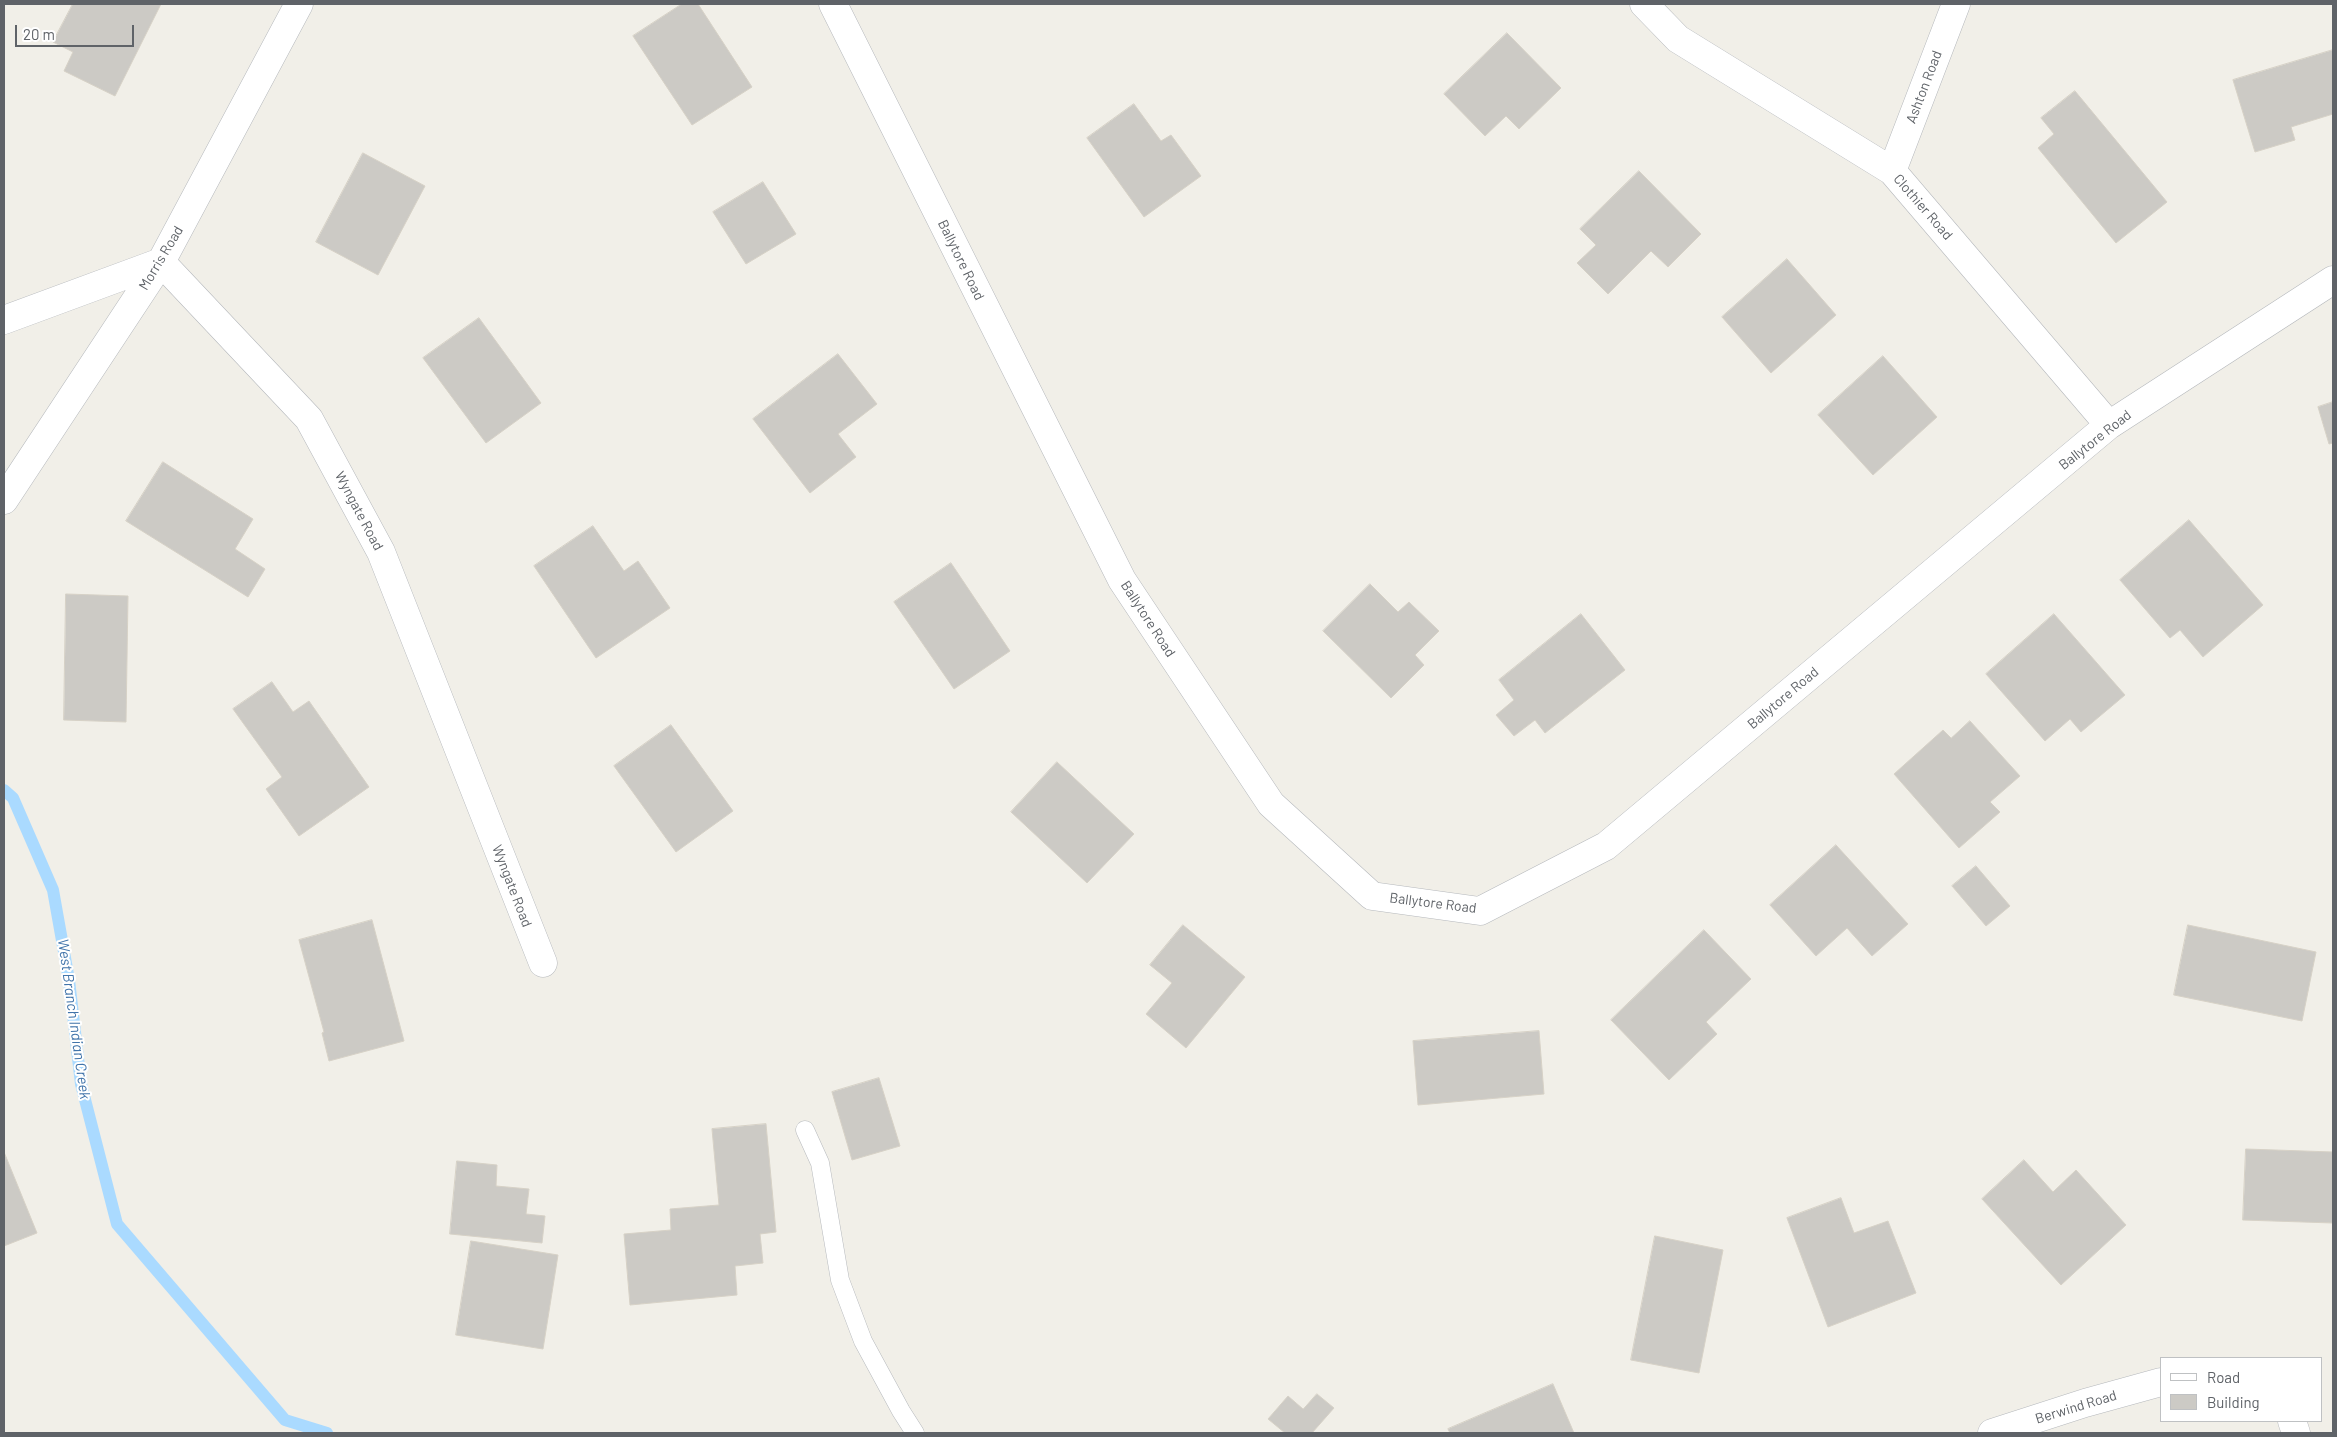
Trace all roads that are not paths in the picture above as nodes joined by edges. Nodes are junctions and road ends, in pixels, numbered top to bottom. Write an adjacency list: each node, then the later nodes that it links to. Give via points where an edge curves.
1 (299, 4): 6 (street, Morris Road)
2 (833, 4): 9 (street, Ballytore Road, via 1122,580 1271,804 1372,896 1480,911 1606,846)
3 (1644, 4): 5 (street, Clothier Road, via 1678,39)
4 (1956, 4): 5 (street, Ashton Road)
5 (1892, 171): 9 (street, Clothier Road)
6 (161, 262): 8 (street); 10 (street, Morris Road); 11 (street, Wyngate Road, via 314,428 381,552)
7 (2333, 280): 9 (street, Ballytore Road)
8 (4, 320)
9 (2109, 425)
10 (4, 500)
11 (543, 963)
12 (806, 1130): 14 (lane, via 820,1163 840,1280 863,1341)
13 (2160, 1382): 15 (street, Berwind Road)
14 (915, 1433)
15 (1992, 1433)

